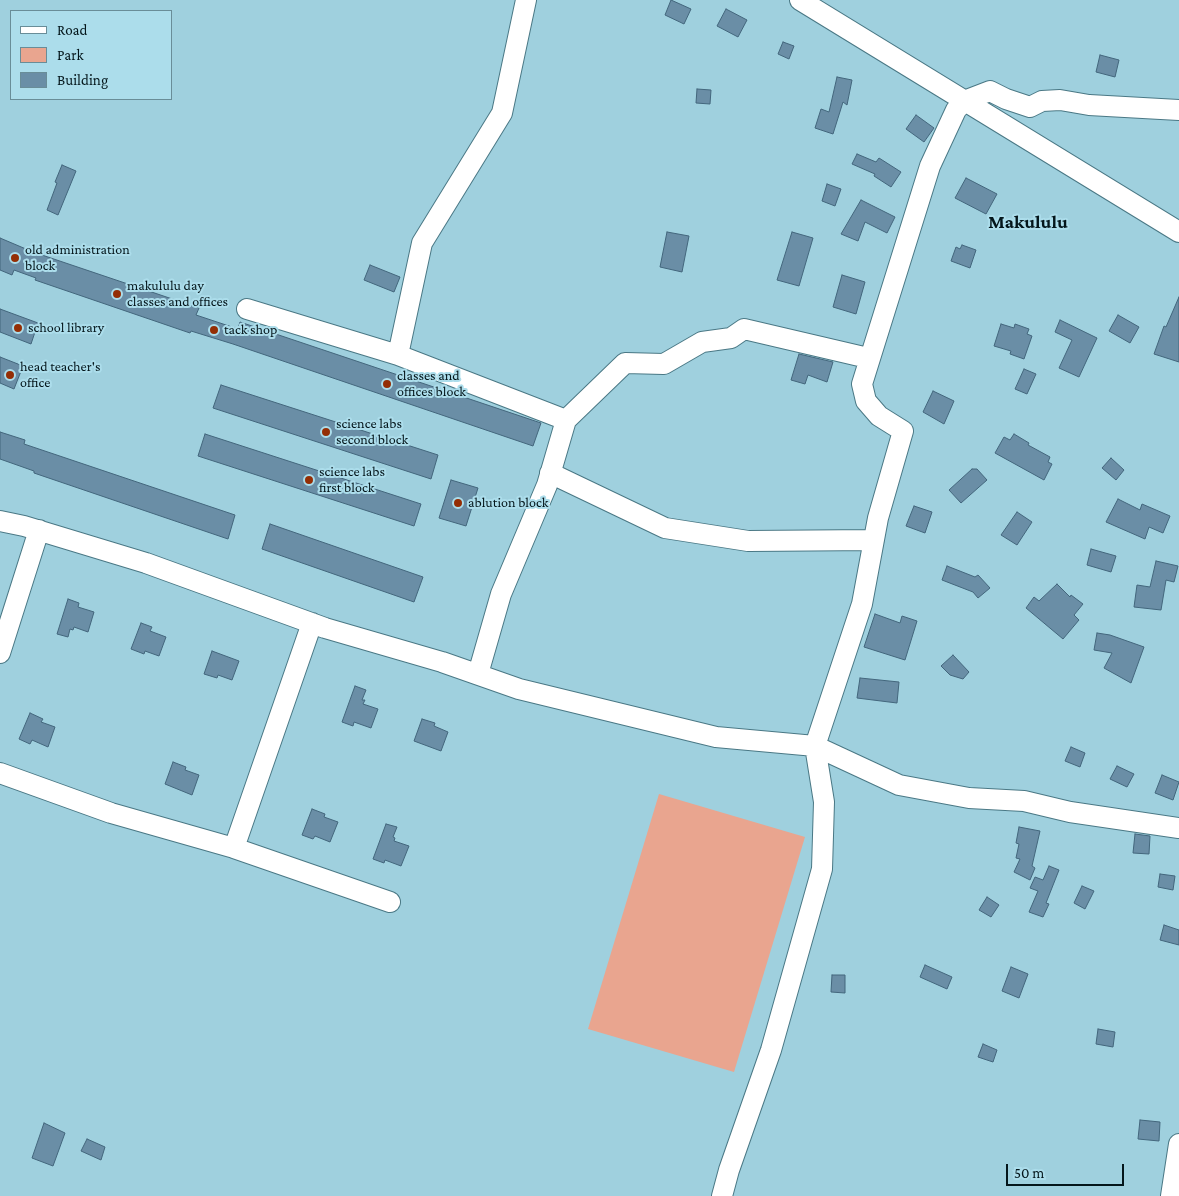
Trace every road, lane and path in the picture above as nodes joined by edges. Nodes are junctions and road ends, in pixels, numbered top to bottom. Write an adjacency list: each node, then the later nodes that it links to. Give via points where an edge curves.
1 (526, 0): 7 (street, via 502,113 422,243)
2 (800, 0): 3 (street)
3 (964, 101): 4 (street, via 990,91 1030,107 1042,101 1060,100 1088,105); 5 (street); 8 (street, via 956,110 930,166 883,320)
4 (1179, 110)
5 (1179, 232)
6 (247, 309): 7 (street)
7 (398, 355): 9 (street)
8 (868, 358): 9 (street, via 744,330 731,338 702,342 664,364 625,363); 13 (street, via 862,384 866,401 879,416 903,431)
9 (566, 420): 10 (street)
10 (550, 473): 13 (street, via 665,528 748,541); 16 (street, via 500,594)
11 (0, 521): 12 (street)
12 (39, 530): 14 (street, via 146,563); 15 (street)
13 (874, 540): 17 (street, via 862,604)
14 (312, 623): 16 (street); 20 (street)
15 (0, 654)
16 (478, 674): 17 (street, via 519,689 716,737)
17 (815, 746): 19 (street, via 899,785 969,798 1024,801 1070,812); 23 (street, via 824,802 822,869 771,1050)
18 (0, 773): 20 (street, via 111,813)
19 (1179, 828)
20 (234, 848): 21 (street)
21 (390, 902)
22 (1179, 1144): 24 (street)
23 (722, 1196)
24 (1171, 1196)

